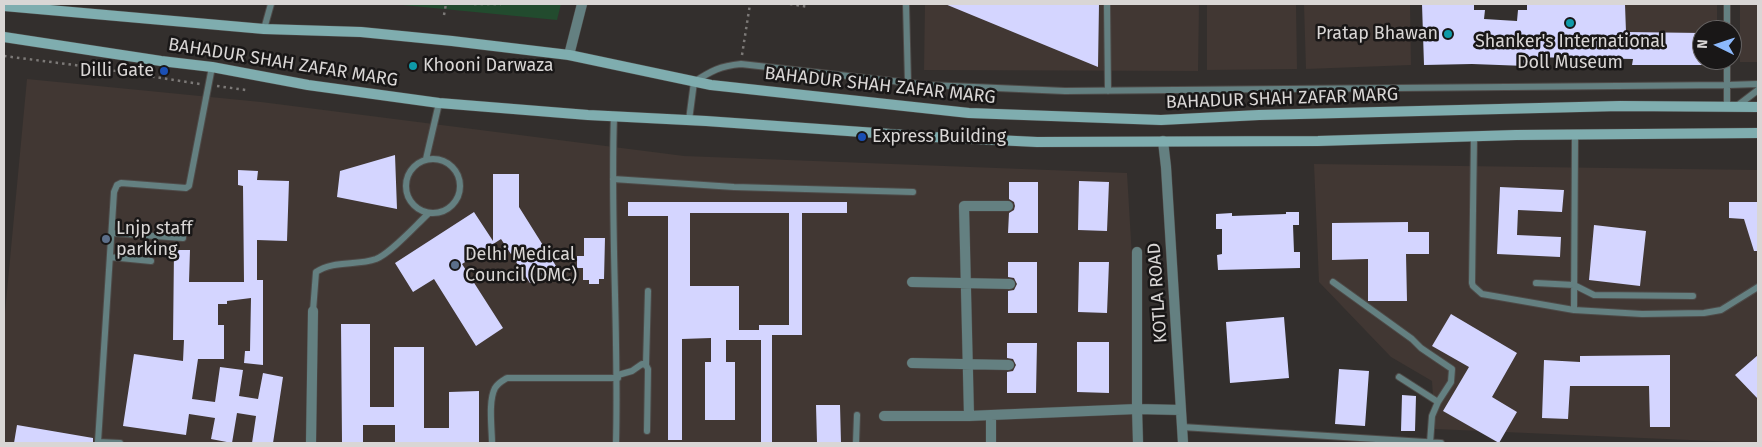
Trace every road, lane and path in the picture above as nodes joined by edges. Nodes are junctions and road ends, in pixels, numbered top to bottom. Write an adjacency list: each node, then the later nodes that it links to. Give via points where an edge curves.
1 (271, 4): 16 (lane)
2 (446, 4): 14 (path)
3 (474, 4): 4 (path)
4 (501, 4)
5 (582, 4): 18 (street)
6 (750, 4): 20 (path)
7 (790, 4): 8 (path, via 809,7)
8 (808, 4)
9 (906, 4): 24 (lane)
10 (1107, 4): 31 (lane)
11 (1727, 4): 15 (lane)
12 (4, 6): 13 (main road, BAHADUR SHAH ZAFAR MARG)
13 (57, 7): 16 (main road, BAHADUR SHAH ZAFAR MARG)
14 (444, 15)
15 (1727, 20)
16 (264, 29): 18 (main road, BAHADUR SHAH ZAFAR MARG, via 370,33)
17 (4, 37): 21 (main road, BAHADUR SHAH ZAFAR MARG)
18 (568, 55): 23 (main road, BAHADUR SHAH ZAFAR MARG)
19 (4, 56): 26 (path)
20 (741, 64): 23 (lane, via 716,69); 24 (lane)
21 (212, 67): 32 (main road, BAHADUR SHAH ZAFAR MARG, via 308,85); 46 (lane, via 189,186 121,183 114,192)
22 (1727, 70): 27 (lane)
23 (694, 82): 33 (main road, BAHADUR SHAH ZAFAR MARG, via 969,113 1161,120 1620,106); 36 (lane)
24 (908, 83): 31 (lane)
25 (1758, 84): 27 (lane)
26 (207, 85)
27 (1727, 85): 31 (lane); 33 (lane)
28 (216, 86): 29 (path)
29 (246, 90)
30 (1758, 90): 33 (lane)
31 (1108, 91)
32 (439, 103): 35 (main road, BAHADUR SHAH ZAFAR MARG); 41 (lane)
33 (1731, 107): 34 (main road, BAHADUR SHAH ZAFAR MARG)
34 (1758, 107)
35 (614, 116): 36 (main road, BAHADUR SHAH ZAFAR MARG); 42 (lane)
36 (689, 120): 40 (main road, BAHADUR SHAH ZAFAR MARG, via 1028,142)
37 (1758, 133): 38 (main road, BAHADUR SHAH ZAFAR MARG)
38 (1575, 135): 39 (main road, BAHADUR SHAH ZAFAR MARG); 56 (lane)
39 (1474, 137): 40 (main road, BAHADUR SHAH ZAFAR MARG); 60 (lane, via 1473,286 1489,296)
40 (1163, 141): 70 (street, KOTLA ROAD)
41 (426, 160): 45 (lane, via 413,167 405,187 410,202); 45 (lane, via 448,163 458,174 460,182 455,203 443,212)
42 (613, 179): 43 (lane, via 734,187); 66 (lane)
43 (913, 192)
44 (1008, 206): 54 (street, via 964,206)
45 (428, 214): 61 (lane, via 385,255 374,260 324,266 316,272)
46 (112, 233): 47 (lane); 49 (lane)
47 (183, 238)
48 (1137, 252): 69 (street)
49 (110, 257): 50 (lane); 77 (lane)
50 (151, 261)
51 (912, 282): 54 (street)
52 (1333, 282): 68 (lane, via 1452,369 1451,382)
53 (1536, 282): 56 (lane)
54 (965, 283): 55 (street); 63 (street)
55 (1010, 284)
56 (1574, 285): 59 (lane, via 1594,294); 60 (lane)
57 (1758, 287): 60 (lane, via 1721,310 1704,313)
58 (648, 292): 64 (lane)
59 (1693, 296)
60 (1574, 310)
61 (313, 311): 79 (street)
62 (912, 362): 63 (street)
63 (968, 364): 65 (street); 74 (street)
64 (646, 365): 66 (lane); 76 (lane)
65 (1009, 365)
66 (618, 377): 80 (lane, via 507,378 494,389); 81 (lane)
67 (1399, 377): 68 (lane)
68 (1438, 402): 86 (lane, via 1432,416)
69 (1137, 409): 70 (street); 72 (street); 84 (street)
70 (1181, 410): 75 (street, KOTLA ROAD)
71 (857, 415): 82 (lane)
72 (991, 415): 74 (street); 83 (street)
73 (884, 416): 74 (street)
74 (969, 416)
75 (1182, 426): 85 (street, KOTLA ROAD); 86 (lane)
76 (647, 431)
77 (98, 442): 78 (lane)
78 (120, 443)
79 (312, 443)
80 (492, 443)
81 (616, 443)
82 (856, 443)
83 (991, 443)
84 (1138, 443)
85 (1184, 443)
86 (1430, 443): 87 (lane)
87 (1441, 443)

